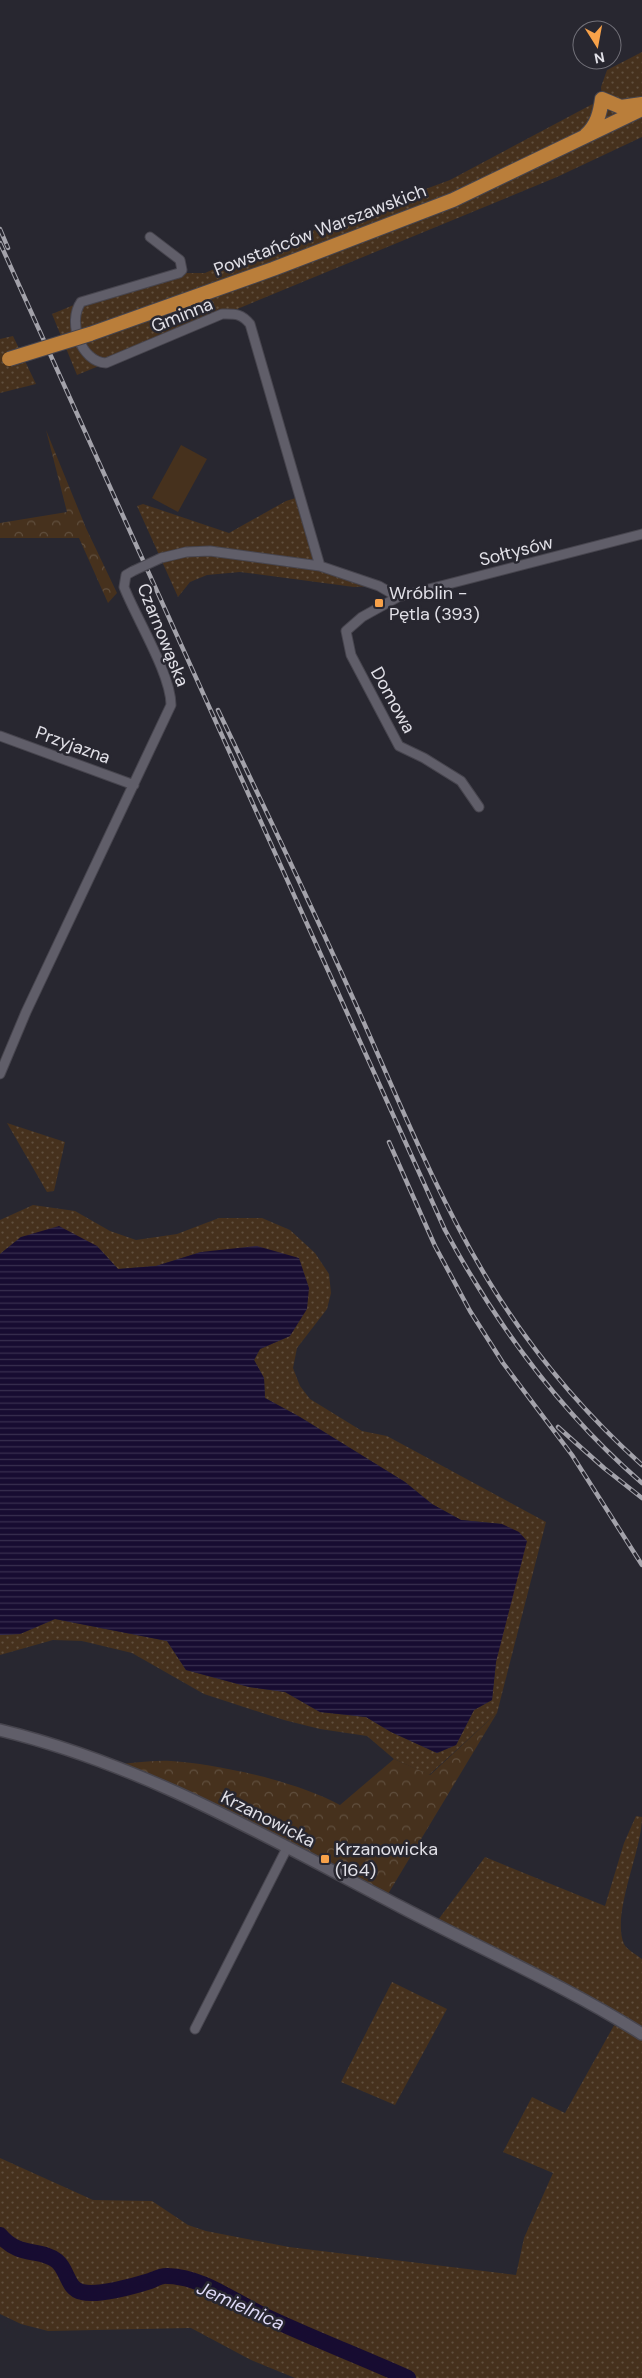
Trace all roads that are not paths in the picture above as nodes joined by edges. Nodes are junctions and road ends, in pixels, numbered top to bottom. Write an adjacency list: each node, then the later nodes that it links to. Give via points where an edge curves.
1 (642, 104): 3 (main road, via 621,107 602,99 598,118)
2 (642, 109): 3 (main road, Powstańców Warszawskich)
3 (581, 140): 5 (main road, Powstańców Warszawskich, bridge, via 453,200 273,269 90,334)
4 (150, 236): 7 (street, Gminna, via 180,260 182,270 81,302 74,323 84,350 95,361 106,363 222,314 238,313 244,317 250,324)
5 (4, 360)
6 (642, 534): 8 (street, Sołtysów)
7 (320, 566): 8 (street, Czarnowąska, via 379,586); 10 (street, Czarnowąska, bridge, via 210,551 186,552 161,558 126,575 124,586 171,697 170,710)
8 (398, 597): 11 (street, Domowa, via 362,617 346,631 351,655 399,746 461,781)
9 (0, 736): 10 (street, Przyjazna)
10 (134, 785): 12 (street, Czarnowąska)
11 (479, 807)
12 (0, 1074)
13 (0, 1730): 14 (street, Krzanowicka, via 85,1754 140,1775)
14 (287, 1848): 15 (street); 16 (street, Krzanowicka, via 497,1955)
15 (195, 2029)
16 (642, 2034)

